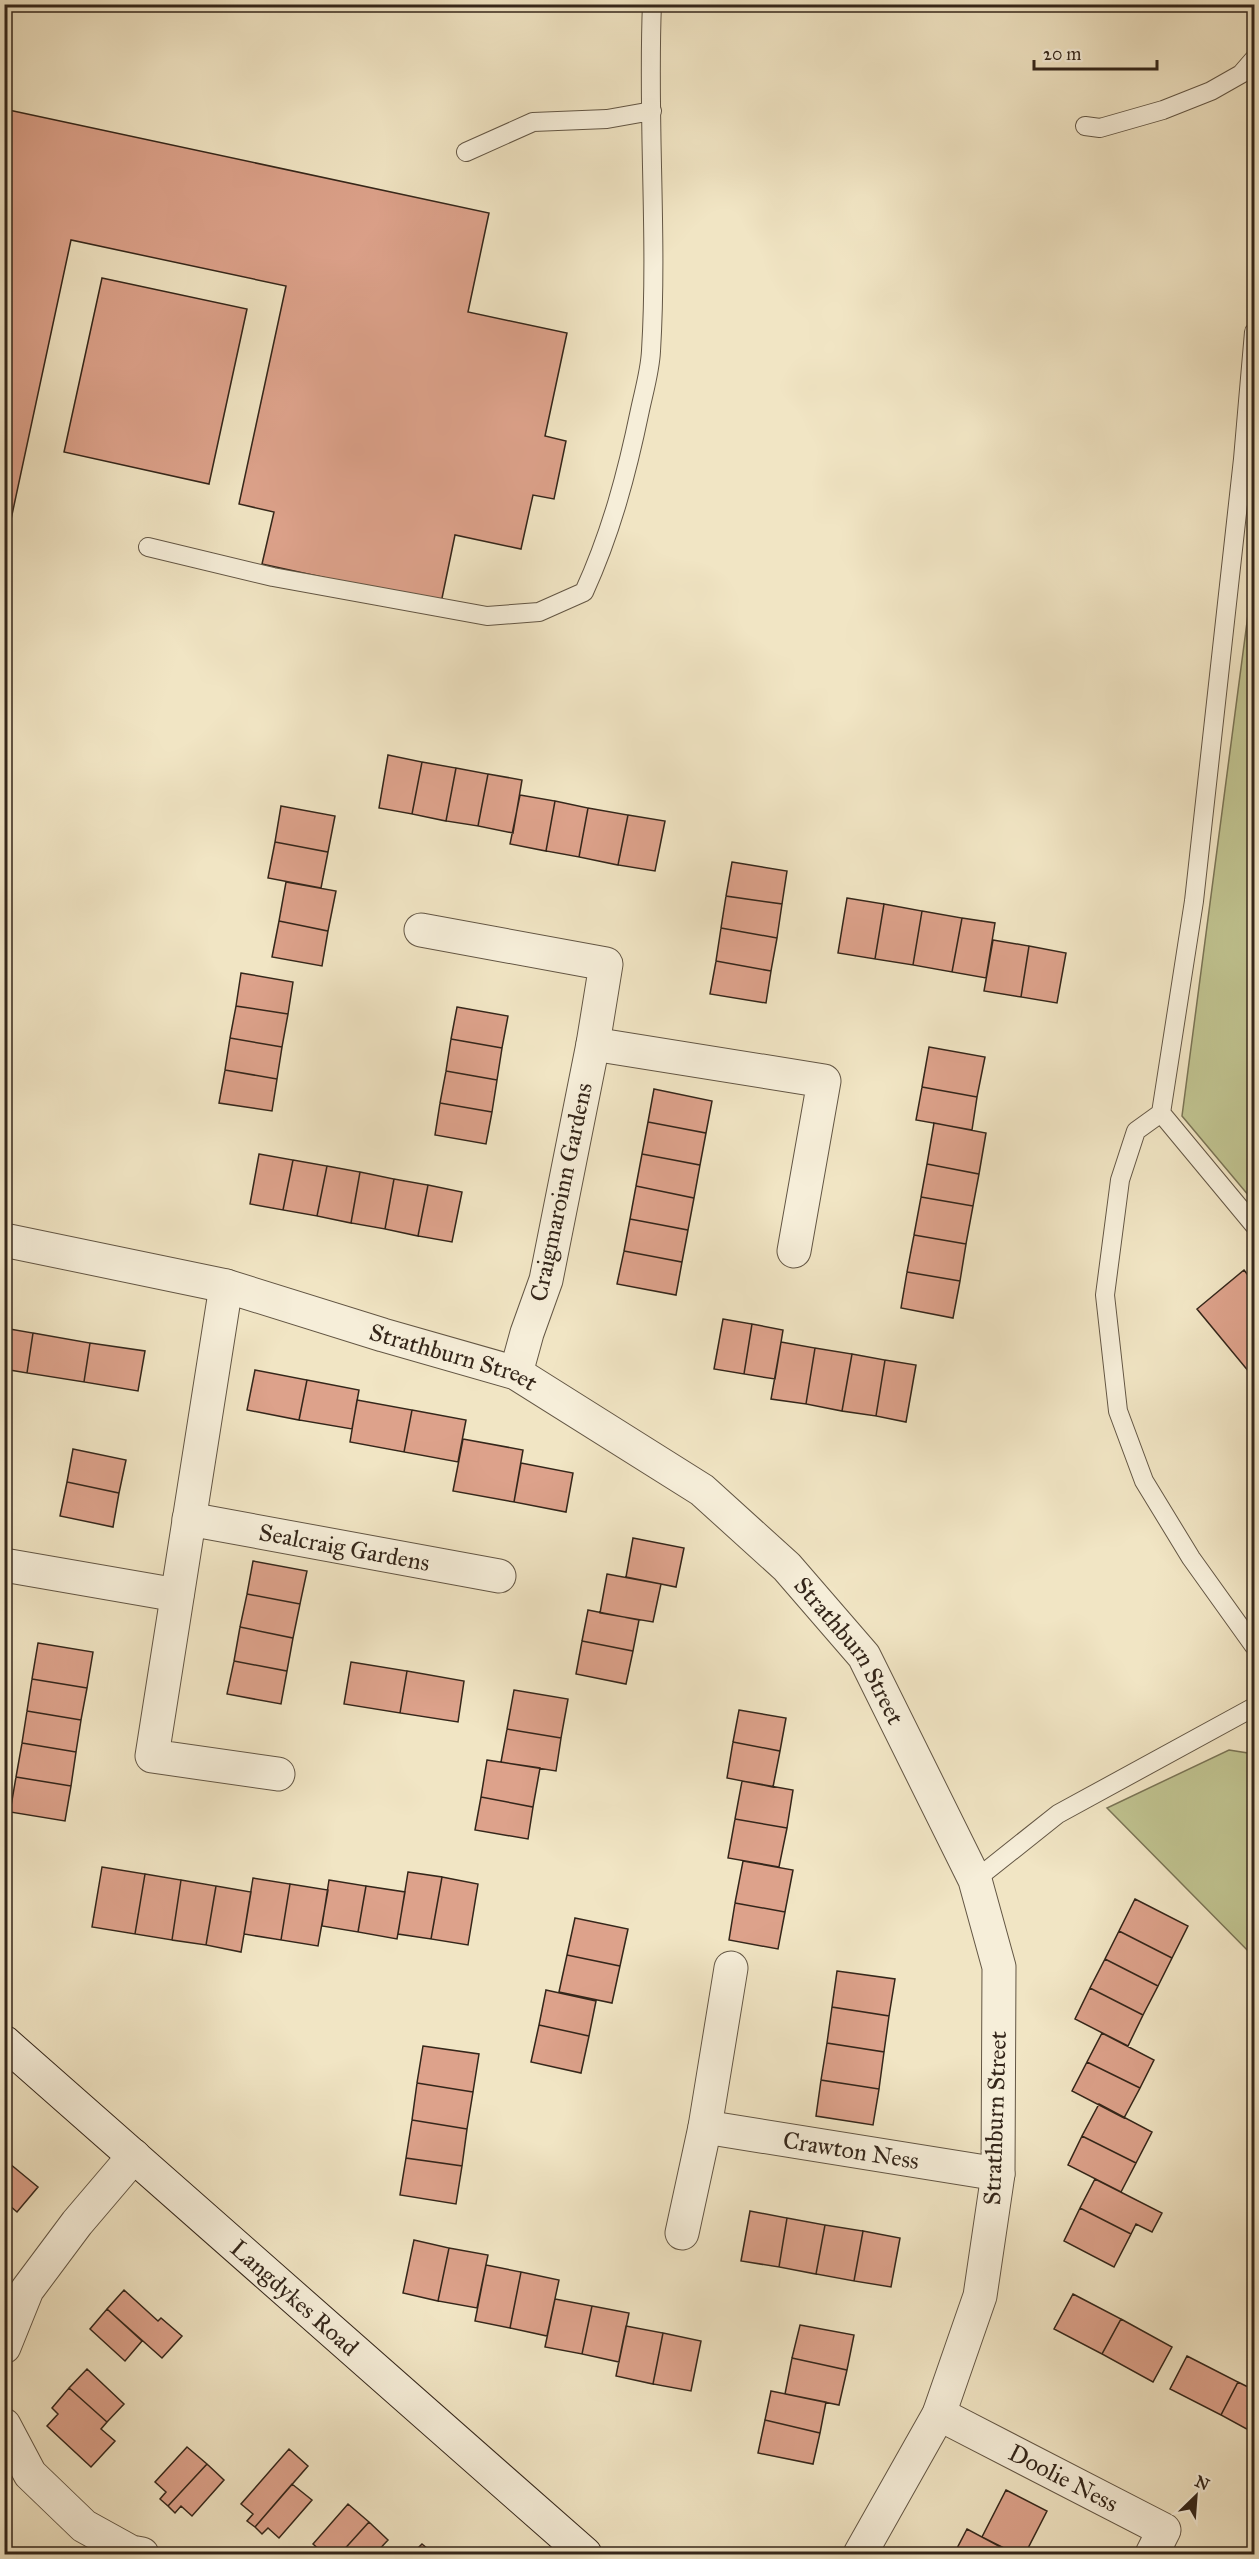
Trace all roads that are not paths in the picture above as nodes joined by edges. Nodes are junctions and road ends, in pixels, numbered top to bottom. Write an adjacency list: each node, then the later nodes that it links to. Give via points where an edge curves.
1 (652, 4): 3 (lane)
2 (1254, 59): 4 (lane, via 1241,74 1163,110 1100,128)
3 (652, 111): 5 (lane, via 607,119 533,122); 7 (lane, via 651,354 625,480 599,560 584,592 539,612 487,616 273,577)
4 (1085, 126)
5 (466, 152)
6 (1254, 332): 10 (lane, via 1194,901)
7 (148, 547)
8 (421, 930): 9 (street, Craigmaroinn Gardens, via 606,964)
9 (593, 1044): 13 (street, via 824,1081); 15 (street, Craigmaroinn Gardens, via 546,1280)
10 (1161, 1113): 11 (lane); 20 (lane, via 1136,1131 1120,1180 1106,1294 1118,1411 1144,1481 1191,1558)
11 (1254, 1225)
12 (4, 1240): 14 (street, Strathburn Street)
13 (794, 1251)
14 (226, 1286): 15 (street, Strathburn Street); 16 (street)
15 (516, 1373): 23 (street, Strathburn Street, via 702,1490 787,1567 864,1656)
16 (189, 1519): 18 (street, Sealcraig Gardens); 19 (street)
17 (4, 1565): 19 (street)
18 (499, 1576)
19 (177, 1595): 22 (street, via 152,1756)
20 (1254, 1646)
21 (1254, 1707): 23 (lane, via 1058,1814)
22 (278, 1774)
23 (975, 1880): 28 (street, Strathburn Street, via 999,1967)
24 (730, 1968): 26 (street)
25 (4, 2042): 27 (street, Langdykes Road)
26 (705, 2127): 28 (street, Crawton Ness); 29 (street)
27 (134, 2156): 30 (street, via 27,2290); 34 (street, Langdykes Road)
28 (998, 2174): 31 (street, Strathburn Street, via 980,2296)
29 (682, 2233)
30 (4, 2347)
31 (939, 2414): 35 (street, Strathburn Street); 36 (street, Doolie Ness, via 1164,2530)
32 (4, 2425): 33 (street, via 30,2475 84,2526)
33 (142, 2554)
34 (585, 2554)
35 (860, 2554)
36 (1152, 2554)

